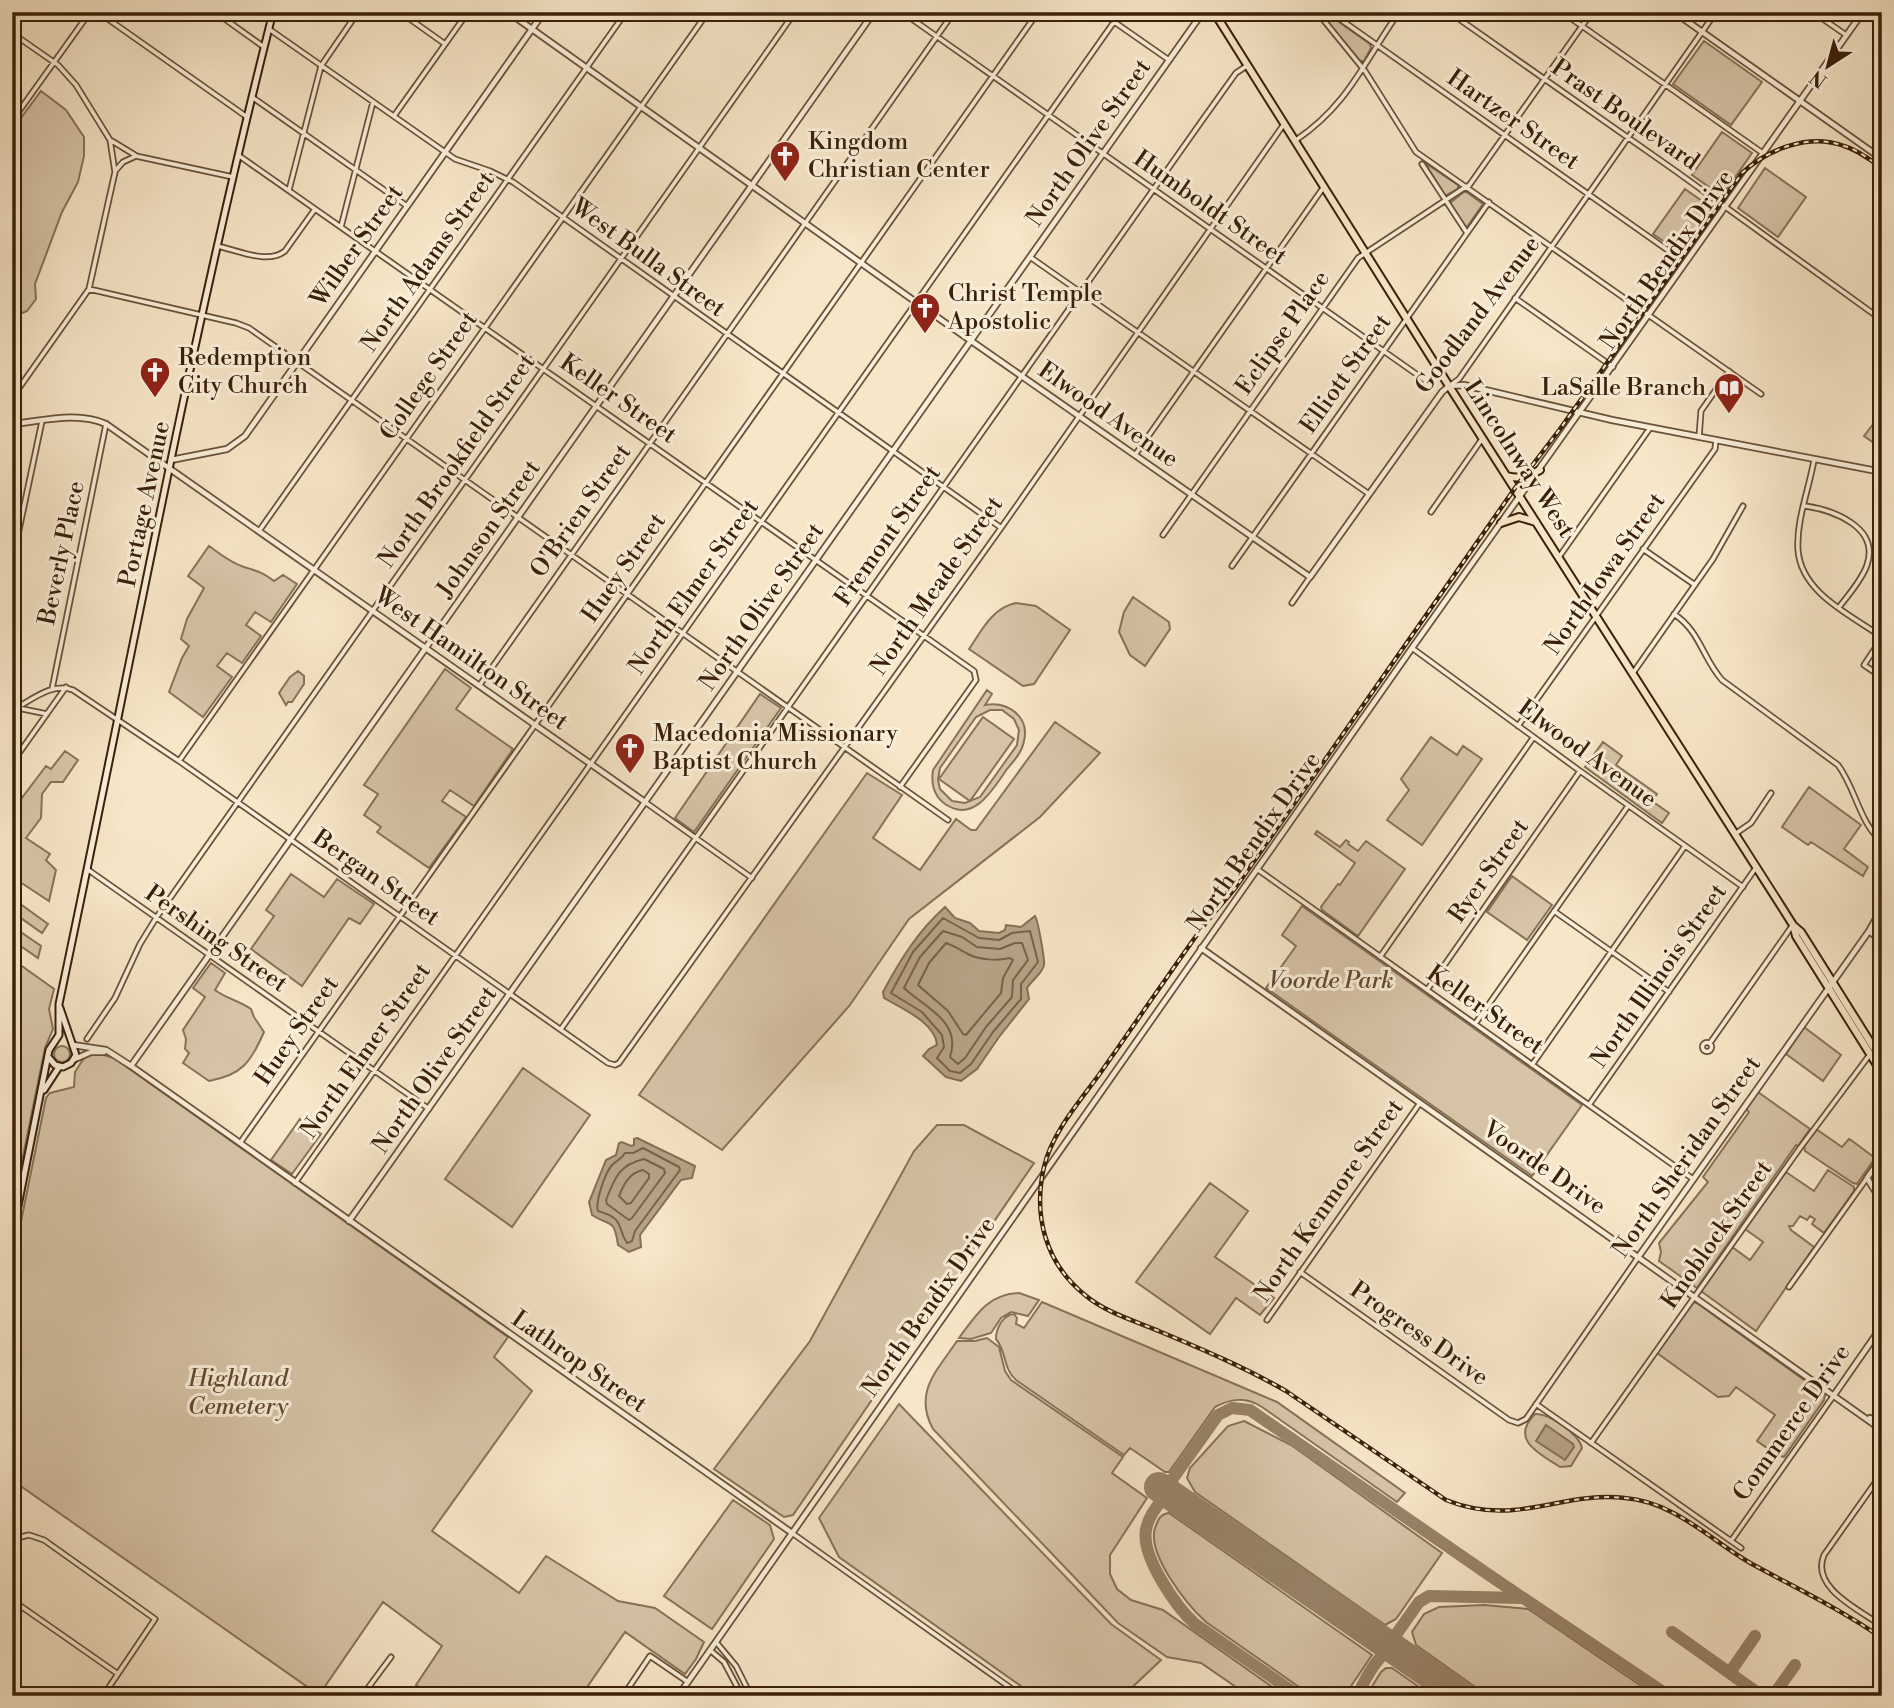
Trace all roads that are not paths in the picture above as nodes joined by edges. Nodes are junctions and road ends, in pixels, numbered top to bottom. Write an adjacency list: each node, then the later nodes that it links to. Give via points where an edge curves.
1 (90, 12): 43 (street)
2 (98, 12): 57 (street)
3 (215, 12): 41 (street)
4 (273, 12): 33 (main road, Portage Avenue)
5 (358, 12): 44 (street)
6 (400, 12): 39 (street)
7 (468, 12): 39 (street)
8 (508, 12): 34 (street, Elwood Avenue)
9 (544, 12): 34 (street, Wilber Street)
10 (626, 12): 46 (street, North Adams Street)
11 (708, 12): 54 (street, College Street)
12 (795, 12): 65 (street, North Brookfield Street)
13 (874, 12): 77 (street, Johnson Street)
14 (902, 12): 38 (street, Humboldt Street)
15 (954, 12): 38 (street, O'Brien Street)
16 (1038, 12): 48 (street, Huey Street)
17 (1100, 12): 31 (street)
18 (1121, 12): 31 (street, North Elmer Street)
19 (1203, 12): 42 (street, North Olive Street)
20 (1214, 12): 45 (main road, Lincolnway West)
21 (1317, 12): 47 (street)
22 (1330, 12): 40 (street, Hartzer Street)
23 (1399, 12): 40 (street)
24 (1448, 12): 49 (street, Prast Boulevard)
25 (1562, 12): 32 (street)
26 (1592, 12): 32 (street, Eclipse Place)
27 (1674, 12): 35 (street)
28 (1716, 12): 35 (street, Goodland Avenue)
29 (1813, 12): 37 (street)
30 (1863, 12): 37 (street, North Bendix Drive)
31 (1114, 22): 42 (street); 56 (street, North Elmer Street)
32 (1582, 26): 49 (street, Eclipse Place); 50 (street)
33 (269, 29): 41 (main road, Portage Avenue); 44 (street, West Bulla Street)
34 (533, 29): 46 (street, Elwood Avenue); 66 (street, Wilber Street)
35 (1702, 32): 50 (street, Goodland Avenue); 52 (street)
36 (12, 33): 43 (street)
37 (1846, 36): 52 (street, North Bendix Drive)
38 (937, 37): 48 (street, Humboldt Street); 89 (street, O'Brien Street)
39 (445, 44): 55 (street)
40 (1376, 45): 47 (street); 61 (street, Hartzer Street)
41 (264, 47): 51 (main road, Portage Avenue)
42 (1169, 60): 67 (street, North Olive Street)
43 (54, 62): 58 (street); 63 (street, via 76,85)
44 (321, 65): 53 (street, West Bulla Street); 60 (street)
45 (1248, 65): 59 (main road, Lincolnway West); 80 (street, Fremont Street, via 1236,73)
46 (587, 68): 54 (street, Elwood Avenue); 76 (street, North Adams Street)
47 (1363, 68): 64 (street, via 1331,112); 79 (street, via 1416,152)
48 (992, 77): 56 (street, Humboldt Street); 100 (street, Huey Street)
49 (1544, 79): 61 (street, Eclipse Place); 62 (street, Prast Boulevard)
50 (1665, 85): 62 (street, Goodland Avenue); 68 (street)
51 (252, 97): 57 (main road, Portage Avenue); 60 (street)
52 (1800, 101): 68 (street, North Bendix Drive); 71 (street)
53 (373, 102): 55 (street, West Bulla Street); 73 (street)
54 (642, 106): 65 (street, Elwood Avenue); 88 (street, College Street)
55 (394, 116): 66 (street, West Bulla Street)
56 (1048, 116): 67 (street, Humboldt Street); 107 (street, North Elmer Street)
57 (247, 117): 69 (main road, Portage Avenue)
58 (13, 118)
59 (1284, 124): 64 (main road, Lincolnway West); 91 (street, North Meade Street)
60 (304, 133): 73 (street); 81 (street)
61 (1505, 135): 79 (street, Eclipse Place); 82 (street, Hartzer Street)
62 (1628, 138): 82 (street, Goodland Avenue); 86 (street, Prast Boulevard)
63 (110, 139): 70 (street); 74 (street)
64 (1295, 141): 78 (main road, Lincolnway West)
65 (700, 148): 77 (street, Elwood Avenue); 99 (street, North Brookfield Street)
66 (445, 153): 76 (street, West Bulla Street); 85 (street, Wilber Street)
67 (1103, 154): 80 (street, Humboldt Street); 98 (street, North Olive Street)
68 (1764, 154): 86 (street, North Bendix Drive)
69 (238, 155): 75 (main road, Portage Avenue); 81 (street, Keller Street)
70 (140, 156): 74 (street, via 127,159); 75 (street)
71 (1882, 159)
72 (1422, 164): 83 (street)
73 (355, 170): 85 (street); 90 (street)
74 (115, 172): 103 (street)
75 (233, 177): 93 (main road, Portage Avenue)
76 (508, 179): 88 (street, West Bulla Street); 102 (street, North Adams Street)
77 (753, 185): 89 (street, Elwood Avenue); 105 (street, Johnson Street)
78 (1324, 186): 96 (main road, Lincolnway West); 101 (street)
79 (1468, 187): 83 (street, Eclipse Place); 84 (street)
80 (1154, 190): 91 (street, Humboldt Street); 104 (street, Fremont Street)
81 (288, 191): 87 (street, Keller Street)
82 (1588, 194): 94 (street, Goodland Avenue); 97 (street, Hartzer Street)
83 (1446, 200): 92 (street); 96 (street, Eclipse Place)
84 (1489, 202): 92 (street, Elliott Street); 94 (street)
85 (407, 206): 95 (street, Wilber Street)
86 (1726, 208): 110 (street, North Bendix Drive); 112 (street, Prast Boulevard)
87 (315, 209): 90 (street, Keller Street); 93 (street, via 278,256)
88 (563, 218): 99 (street, West Bulla Street); 113 (street, College Street)
89 (806, 223): 100 (street, Elwood Avenue); 115 (street, O'Brien Street)
90 (341, 227): 95 (street, Keller Street)
91 (1209, 229): 101 (street, Humboldt Street); 114 (street, North Meade Street)
92 (1467, 233): 111 (street, Elliott Street)
93 (218, 246): 109 (main road, Portage Avenue)
94 (1551, 246): 106 (street, Goodland Avenue); 110 (street)
95 (376, 251): 102 (street, Keller Street); 118 (street, Wilber Street)
96 (1365, 251): 108 (street, Eclipse Place); 111 (main road, Lincolnway West)
97 (1676, 256)
98 (1030, 257): 104 (street); 116 (street, North Olive Street)
99 (621, 259): 105 (street, West Bulla Street); 119 (street, North Brookfield Street)
100 (861, 262): 107 (street, Elwood Avenue); 123 (street, Huey Street)
101 (1266, 268): 108 (street, Humboldt Street); 121 (street)
102 (431, 288): 113 (street, Keller Street); 129 (street, North Adams Street)
103 (89, 289): 109 (street); 128 (street)
104 (1081, 292): 114 (street); 124 (street, Fremont Street)
105 (674, 297): 115 (street, West Bulla Street); 130 (street, Johnson Street)
106 (1515, 299): 120 (street); 126 (street, Goodland Avenue, via 1459,379)
107 (917, 302): 116 (street, Elwood Avenue); 132 (street, North Elmer Street)
108 (1322, 308): 117 (street, Humboldt Street); 131 (street, Eclipse Place)
109 (202, 316): 118 (street, via 243,325); 148 (main road, Portage Avenue)
110 (1650, 316): 120 (street, North Bendix Drive); 122 (street)
111 (1408, 317): 117 (street, Elliott Street); 126 (main road, Lincolnway West)
112 (1882, 320)
113 (486, 327): 119 (street, Keller Street); 141 (street, College Street)
114 (1137, 331): 121 (street); 134 (street, North Meade Street)
115 (727, 335): 123 (street, West Bulla Street); 143 (street, O'Brien Street)
116 (971, 341): 124 (street, Elwood Avenue); 144 (street, North Olive Street)
117 (1384, 352): 125 (street, Humboldt Street); 145 (street, Elliott Street)
118 (297, 362): 129 (street); 148 (street, Wilber Street, via 237,443)
119 (544, 368): 130 (street, Keller Street); 153 (street, North Brookfield Street)
120 (1613, 368): 133 (street, North Bendix Drive)
121 (1194, 371): 131 (street); 146 (street)
122 (1729, 371): 127 (street); 139 (street, via 1701,411)
123 (783, 374): 132 (street, West Bulla Street); 154 (street, Huey Street)
124 (1022, 376): 134 (street, Elwood Avenue); 155 (street, Fremont Street)
125 (1429, 383)
126 (1449, 386): 133 (street); 140 (main road, Lincolnway West); 157 (street, Goodland Avenue)
127 (1762, 394)
128 (12, 398)
129 (352, 400): 141 (street); 167 (street, North Adams Street)
130 (597, 406): 143 (street, Keller Street); 162 (street, Johnson Street)
131 (1250, 411): 145 (street); 156 (street, Eclipse Place)
132 (838, 414): 144 (street, West Bulla Street); 163 (street, North Elmer Street)
133 (1580, 414): 138 (street); 150 (street, North Bendix Drive)
134 (1079, 415): 146 (street, Elwood Avenue); 166 (street, North Meade Street)
135 (42, 421): 136 (street); 137 (street, via 79,417); 174 (street)
136 (12, 424)
137 (106, 424): 149 (street, West Hamilton Street); 196 (street, Beverly Place)
138 (1650, 428): 139 (street); 172 (street)
139 (1699, 437): 142 (street)
140 (1483, 438): 152 (main road, Lincolnway West); 161 (street)
141 (407, 439): 153 (street); 176 (street, College Street)
142 (1716, 440): 147 (street); 170 (street, North Iowa Street, via 1710,456)
143 (651, 443): 154 (street, Keller Street); 171 (street, O'Brien Street)
144 (893, 452): 155 (street, West Bulla Street); 173 (street, North Olive Street)
145 (1312, 454): 157 (street); 169 (street, Elliott Street)
146 (1135, 455): 156 (street, Elwood Avenue)
147 (1814, 457): 151 (street); 160 (street)
148 (172, 460): 149 (main road, Portage Avenue)
149 (170, 469): 167 (street, West Hamilton Street); 200 (main road, Portage Avenue)
150 (1540, 470): 152 (main road, via 1527,477); 158 (street, North Bendix Drive)
151 (1882, 472)
152 (1507, 477): 158 (main road, Lincolnway West)
153 (465, 480): 162 (street); 183 (street, North Brookfield Street)
154 (706, 482): 163 (street, Keller Street); 179 (street, Huey Street)
155 (943, 487): 166 (street, West Bulla Street); 180 (street, Fremont Street)
156 (1191, 494): 168 (street, Eclipse Place); 169 (street, Elwood Avenue)
157 (1369, 494): 177 (street, Goodland Avenue)
158 (1521, 497): 164 (street, North Bendix Drive); 165 (main road, Lincolnway West)
159 (1743, 506): 178 (street)
160 (1805, 506): 182 (street, via 1798,551 1804,571 1817,590); 182 (street, via 1845,517 1868,545 1867,567)
161 (1431, 512)
162 (518, 517): 171 (street); 190 (street, Johnson Street)
163 (762, 521): 173 (street, Keller Street); 186 (street, North Elmer Street)
164 (1501, 523): 165 (main road, via 1519,517); 189 (street, North Bendix Drive)
165 (1537, 523): 172 (main road, Lincolnway West)
166 (1001, 528): 187 (street, North Meade Street)
167 (259, 532): 176 (street, West Hamilton Street)
168 (1163, 535)
169 (1253, 537): 175 (street, Elliott Street); 177 (street, Elwood Avenue)
170 (1643, 549): 178 (street); 185 (street, North Iowa Street)
171 (572, 555): 179 (street); 194 (street, O'Brien Street)
172 (1559, 557): 185 (main road, Lincolnway West)
173 (817, 560): 180 (street, Keller Street); 191 (street, North Olive Street)
174 (12, 564)
175 (1233, 566)
176 (314, 570): 183 (street, West Hamilton Street); 205 (street, College Street)
177 (1310, 578): 181 (street, Goodland Avenue)
178 (1695, 585): 184 (street)
179 (627, 594): 186 (street); 201 (street, Huey Street)
180 (867, 595): 187 (street, Keller Street); 198 (street, Fremont Street)
181 (1292, 603)
182 (1839, 607): 188 (street)
183 (372, 611): 190 (street, West Hamilton Street); 211 (street, North Brookfield Street)
184 (1674, 614): 192 (street); 218 (street, via 1695,633 1722,680 1838,765)
185 (1596, 615): 192 (main road, Lincolnway West); 202 (street, North Iowa Street)
186 (683, 633): 191 (street); 207 (street, North Elmer Street)
187 (924, 635): 204 (street, North Meade Street); 209 (street, Keller Street, via 976,675 976,680)
188 (1882, 637): 193 (street, via 1864,665)
189 (1412, 648): 202 (street, Elwood Avenue); 222 (street, North Bendix Drive)
190 (426, 649): 194 (street, West Hamilton Street); 217 (street, Johnson Street)
191 (737, 672): 198 (street); 212 (street, North Olive Street)
192 (1633, 673): 215 (main road, Lincolnway West)
193 (1882, 677)
194 (479, 686): 201 (street, West Hamilton Street)
195 (66, 687): 196 (street); 199 (street); 200 (street, Bergan Street)
196 (52, 689): 197 (street)
197 (14, 708): 199 (street)
198 (788, 708): 204 (street); 216 (street, Fremont Street)
199 (47, 714): 206 (street)
200 (118, 719): 205 (street, Bergan Street); 221 (main road, Portage Avenue)
201 (535, 726): 207 (street, West Hamilton Street); 227 (street, Huey Street)
202 (1518, 726): 203 (street, Elwood Avenue)
203 (1533, 738): 208 (street, Elwood Avenue); 236 (street)
204 (844, 747): 209 (street); 223 (street, North Meade Street)
205 (179, 761): 211 (street, Bergan Street)
206 (12, 763)
207 (590, 765): 212 (street, West Hamilton Street); 235 (street, North Elmer Street)
208 (1580, 771): 213 (street, Elwood Avenue); 238 (street, Ryer Street)
209 (900, 787): 214 (street)
210 (1772, 793): 215 (street, via 1751,823)
211 (237, 802): 217 (street, Bergan Street); 228 (street, North Brookfield Street)
212 (645, 802): 216 (street, West Hamilton Street); 240 (street, North Olive Street)
213 (1628, 806): 219 (street, Elwood Avenue); 226 (street)
214 (948, 820)
215 (1735, 834): 220 (main road, Lincolnway West)
216 (695, 838): 223 (street, West Hamilton Street); 243 (street, Fremont Street)
217 (291, 840): 227 (street, Bergan Street); 234 (street, Johnson Street)
218 (1882, 842)
219 (1685, 846): 224 (street, Elwood Avenue); 233 (street)
220 (1756, 867): 224 (street, North Illinois Street); 229 (main road, Lincolnway West)
221 (87, 869): 228 (street, Pershing Street); 241 (main road, Portage Avenue)
222 (1257, 869): 232 (street, North Bendix Drive); 236 (street, Keller Street)
223 (752, 878): 254 (street, North Meade Street)
224 (1743, 887): 239 (street, North Illinois Street)
225 (1882, 908): 230 (street, North Sheridan Street)
226 (1554, 911): 233 (street); 242 (street)
227 (400, 916): 235 (street, Bergan Street); 244 (street, Huey Street)
228 (156, 918): 234 (street, Pershing Street); 245 (street, North Brookfield Street, via 121,987)
229 (1793, 925): 237 (main road, Lincolnway West); 247 (street)
230 (1868, 931): 231 (street); 237 (street, North Sheridan Street)
231 (1882, 941)
232 (1201, 948): 261 (street, Voorde Drive); 286 (street, North Bendix Drive)
233 (1611, 951): 239 (street); 255 (street)
234 (209, 955): 244 (street, Pershing Street); 256 (street, Johnson Street)
235 (455, 955): 240 (street, Bergan Street); 258 (street, North Elmer Street)
236 (1380, 957): 238 (street, Keller Street)
237 (1830, 985): 249 (main road, Lincolnway West); 267 (street, North Sheridan Street)
238 (1427, 990): 242 (street, Keller Street)
239 (1669, 992): 262 (street, North Illinois Street)
240 (510, 994): 243 (street, Bergan Street); 263 (street, North Olive Street)
241 (59, 1004): 246 (main road, Portage Avenue); 248 (main road, Portage Avenue)
242 (1475, 1024): 255 (street, Keller Street)
243 (561, 1030): 254 (street, Bergan Street)
244 (318, 1031): 258 (street, Pershing Street); 264 (street, Huey Street)
245 (86, 1039)
246 (55, 1041): 248 (main road); 251 (main road)
247 (1710, 1043)
248 (72, 1044): 250 (street, Lathrop Street); 252 (main road)
249 (1872, 1052): 253 (main road, Lincolnway West); 259 (main road, Lincolnway West); 275 (street, Knoblock Street)
250 (116, 1056): 252 (street, via 97,1051); 256 (street, Lathrop Street)
251 (48, 1058): 257 (main road); 260 (main road)
252 (75, 1059): 257 (main road)
253 (1882, 1060)
254 (615, 1065)
255 (1532, 1065): 262 (street, Keller Street)
256 (131, 1066): 264 (street, Lathrop Street)
257 (59, 1067): 260 (main road)
258 (374, 1070): 263 (street, Pershing Street); 268 (street, North Elmer Street)
259 (1882, 1073)
260 (40, 1097): 271 (main road)
261 (1420, 1102): 272 (street, Voorde Drive); 273 (street, North Kenmore Street)
262 (1589, 1105): 267 (street, Keller Street)
263 (429, 1109): 270 (street, North Olive Street)
264 (239, 1144): 268 (street, Lathrop Street)
265 (1882, 1157): 266 (street)
266 (1867, 1178): 269 (street); 274 (street)
267 (1693, 1179): 272 (street, North Sheridan Street)
268 (295, 1183): 270 (street, Lathrop Street)
269 (1882, 1202)
270 (349, 1221): 286 (street, Lathrop Street)
271 (12, 1236)
272 (1639, 1256): 275 (street, Voorde Drive); 279 (street, North Sheridan Street)
273 (1300, 1272): 276 (street, North Kenmore Street); 281 (street, Progress Drive)
274 (1789, 1287)
275 (1694, 1296): 278 (street, Voorde Drive); 284 (street, Knoblock Street)
276 (1267, 1320)
277 (1882, 1326): 278 (street, Commerce Drive)
278 (1834, 1395): 280 (street, Voorde Drive); 288 (street, Commerce Drive)
279 (1536, 1404): 281 (street, North Sheridan Street); 284 (street)
280 (1866, 1417): 282 (street, Voorde Drive); 283 (street, Voorde Drive)
281 (1518, 1423)
282 (1882, 1423)
283 (1882, 1430)
284 (1591, 1443): 288 (street)
285 (1882, 1473): 291 (street, via 1824,1555 1821,1566 1829,1589)
286 (792, 1533): 292 (street, North Bendix Drive); 305 (street, Lathrop Street)
287 (12, 1539): 295 (street, via 39,1538 155,1619)
288 (1731, 1541): 289 (street)
289 (1741, 1548)
290 (12, 1600): 295 (street)
291 (1882, 1626)
292 (716, 1642): 293 (street, North Bendix Drive); 304 (street, via 736,1666)
293 (710, 1650): 296 (street, North Bendix Drive); 303 (street, via 729,1670)
294 (390, 1657): 300 (street)
295 (118, 1674): 299 (street)
296 (688, 1682): 301 (street, via 650,1656); 302 (street, North Bendix Drive)
297 (12, 1693): 298 (street)
298 (20, 1696)
299 (103, 1696)
300 (362, 1696)
301 (623, 1696)
302 (678, 1696)
303 (742, 1696)
304 (751, 1696)
305 (1022, 1696)

